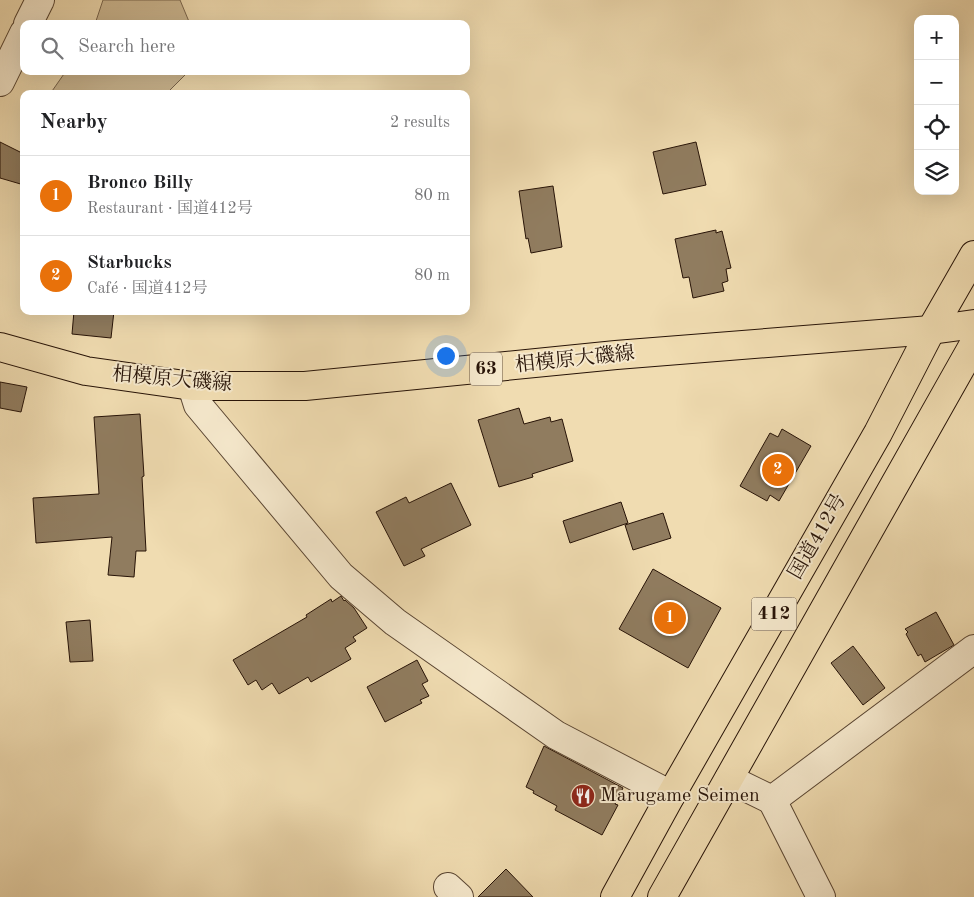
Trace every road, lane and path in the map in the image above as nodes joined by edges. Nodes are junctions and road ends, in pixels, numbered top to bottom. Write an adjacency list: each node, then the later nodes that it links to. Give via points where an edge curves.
1 (40, 0): 2 (street)
2 (30, 20)
3 (20, 41): 4 (street)
4 (0, 82)
5 (974, 254): 7 (main road, 国道412号 / 412)
6 (974, 324): 7 (main road, 相模原大磯線 / 63)
7 (931, 330): 10 (main road, 相模原大磯線 / 63, via 305,386); 13 (main road, 国道412号 / 412, via 878,433)
8 (974, 344): 12 (main road, 国道412号 / 412)
9 (0, 347): 10 (main road, 相模原大磯線 / 63, via 86,371)
10 (192, 386): 13 (street, via 198,405 341,576 395,622 556,735)
11 (974, 649): 14 (street)
12 (729, 779): 14 (street); 16 (main road, 国道412号 / 412)
13 (672, 794): 15 (main road, 国道412号 / 412)
14 (772, 800): 17 (street)
15 (615, 897)
16 (662, 897)
17 (821, 897)

